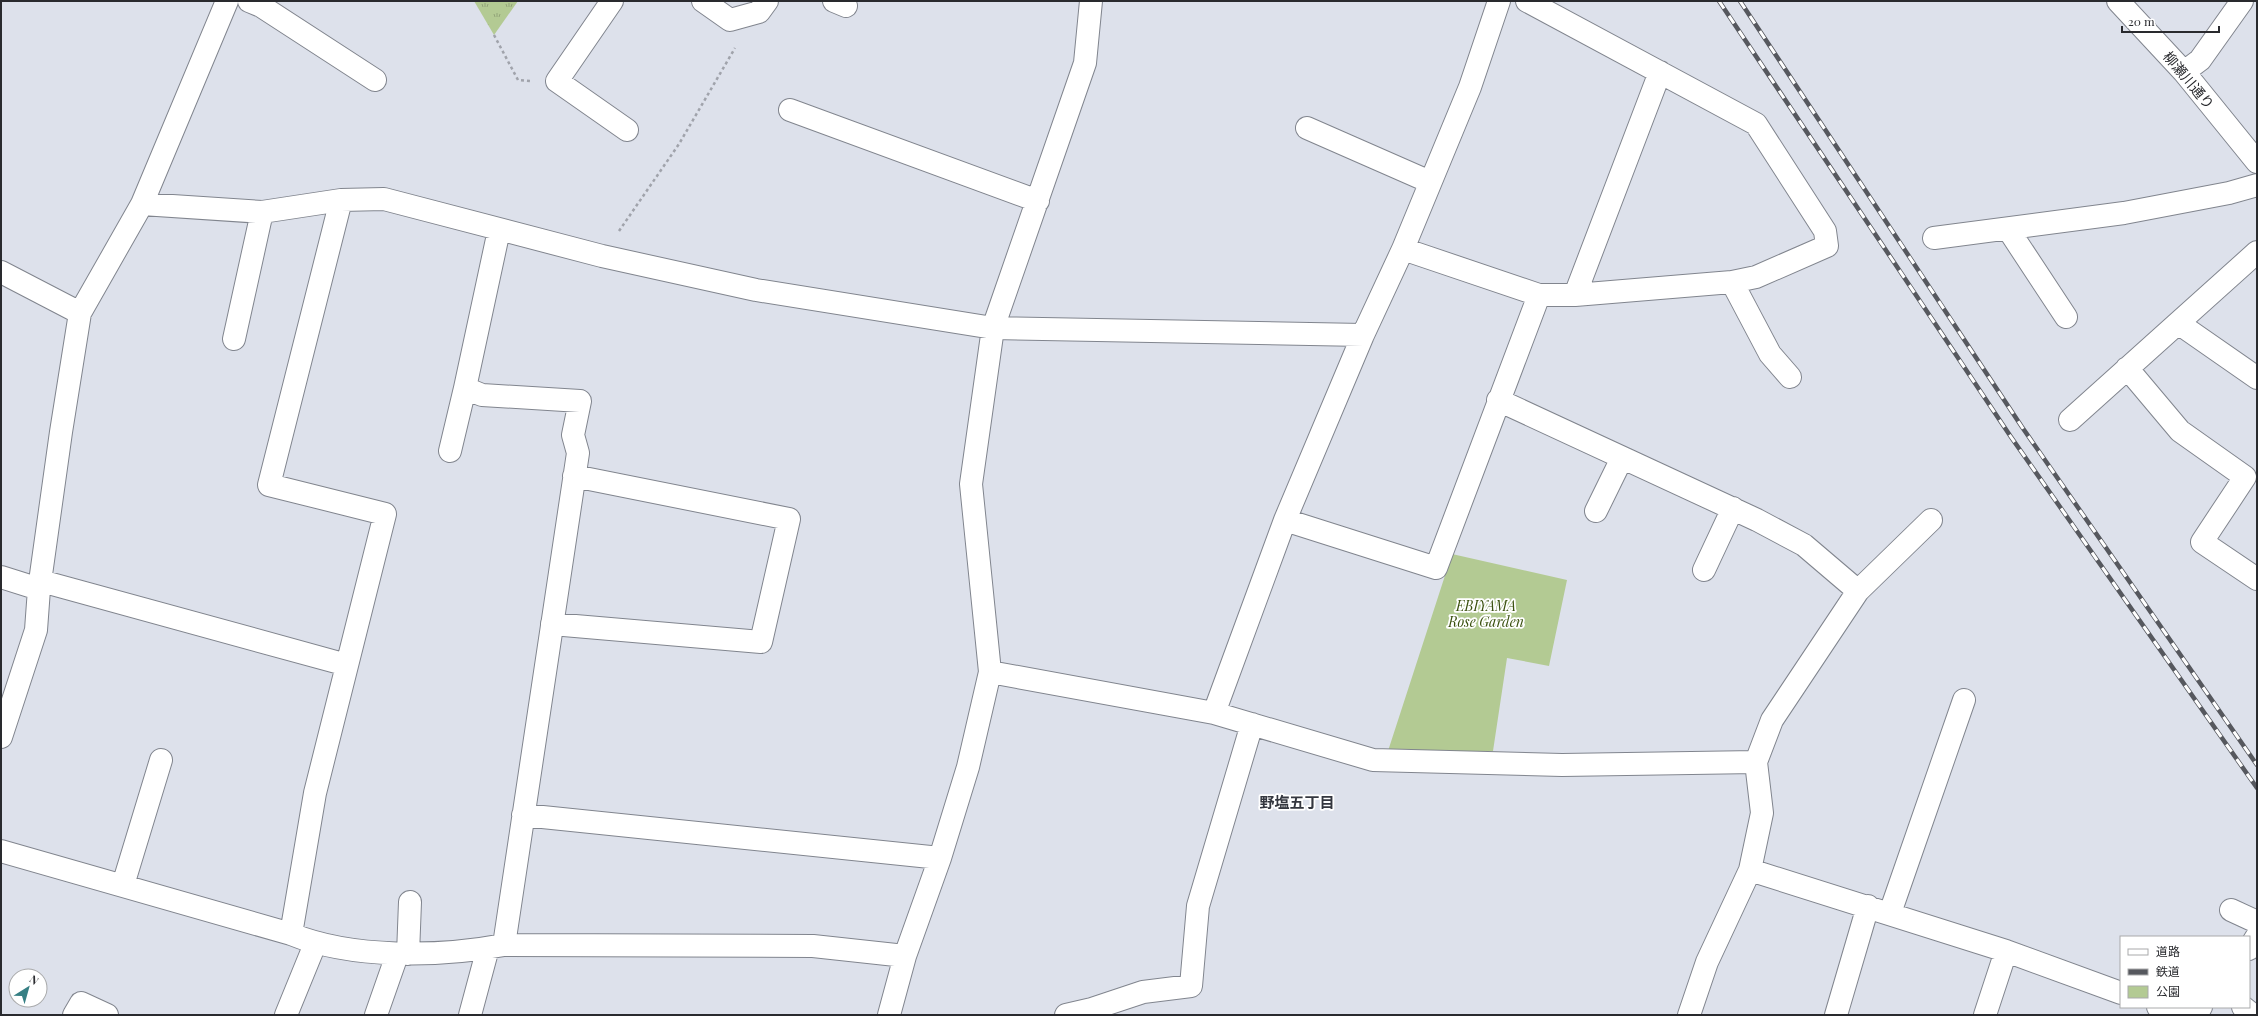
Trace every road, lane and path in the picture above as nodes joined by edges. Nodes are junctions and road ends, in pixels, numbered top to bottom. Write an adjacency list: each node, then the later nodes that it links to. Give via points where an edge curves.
1 (227, 1): 25 (street)
2 (248, 1): 15 (street, via 261,6)
3 (612, 1): 16 (street)
4 (703, 1): 11 (street, via 730,20)
5 (767, 1): 11 (street, via 759,12)
6 (1091, 1): 24 (street, via 1085,63)
7 (1499, 1): 21 (street, via 1470,87)
8 (1527, 1): 13 (street)
9 (2118, 1): 14 (street, 柳瀬川通り)
10 (2242, 1): 14 (street, via 2200,60)
11 (742, 17): 32 (path, via 745,31 680,144)
12 (494, 35): 16 (path, via 518,80)
13 (1660, 72): 34 (street, via 1756,124 1825,231 1827,246 1756,278); 36 (street)
14 (2184, 72): 20 (street, 柳瀬川通り)
15 (375, 80)
16 (557, 81): 19 (street)
17 (790, 110): 24 (street)
18 (1307, 128): 21 (street)
19 (627, 130)
20 (2257, 162)
21 (1430, 182): 30 (street)
22 (2257, 185): 27 (street, via 2229,193 2124,213)
23 (341, 200): 26 (street); 28 (street, via 384,199); 62 (street, via 269,485 385,514)
24 (1038, 201): 40 (street)
25 (142, 204): 26 (street); 37 (street)
26 (262, 212): 42 (street)
27 (2008, 229): 29 (street); 38 (street)
28 (499, 230): 32 (street); 46 (street)
29 (1934, 238)
30 (1403, 249): 35 (street); 41 (street)
31 (2257, 252): 39 (street)
32 (602, 256): 40 (street, via 756,290)
33 (1, 272): 37 (street)
34 (1732, 282): 36 (street); 44 (street, via 1770,354)
35 (1539, 295): 36 (street); 47 (street)
36 (1575, 295)
37 (80, 313): 59 (street, via 60,432)
38 (2066, 317)
39 (2178, 323): 43 (street); 45 (street)
40 (993, 328): 41 (street); 63 (street, via 971,484)
41 (1363, 335): 54 (street)
42 (234, 339)
43 (2127, 368): 48 (street); 58 (street, via 2180,431 2244,477 2202,542)
44 (1790, 377)
45 (2257, 378)
46 (465, 388): 49 (street); 51 (street, via 482,395 580,401 573,435 578,452)
47 (1498, 400): 50 (street); 54 (street, via 1436,568)
48 (2070, 420)
49 (450, 451)
50 (1622, 458): 52 (street); 53 (street)
51 (574, 476): 61 (street); 61 (street, via 789,519 761,642)
52 (1733, 508): 56 (street); 60 (street, via 1804,545)
53 (1596, 511)
54 (1285, 520): 65 (street)
55 (1931, 520): 60 (street)
56 (1704, 570)
57 (1, 577): 59 (street)
58 (2257, 579)
59 (40, 585): 62 (street); 67 (street, via 36,630)
60 (1858, 591): 69 (street, via 1772,720)
61 (552, 624): 70 (street)
62 (347, 665): 80 (street, via 315,793)
63 (990, 672): 65 (street); 72 (street, via 968,767)
64 (1964, 700): 78 (street)
65 (1214, 713): 66 (street)
66 (1252, 724): 69 (street, via 1373,760 1562,765); 98 (street, via 1198,906 1192,986 1143,992)
67 (1, 738)
68 (161, 760): 74 (street)
69 (1756, 762): 73 (street, via 1762,813)
70 (523, 815): 72 (street); 83 (street)
71 (1, 851): 74 (street)
72 (940, 858): 87 (street)
73 (1750, 870): 76 (street); 99 (street, via 1707,962)
74 (124, 885): 80 (street)
75 (410, 902): 86 (street)
76 (1868, 906): 78 (street); 100 (street)
77 (2231, 910): 79 (street)
78 (1890, 913): 85 (street)
79 (2257, 922)
80 (291, 934): 82 (street)
81 (2257, 936): 84 (street)
82 (315, 944): 86 (street); 94 (street)
83 (496, 946): 86 (street); 87 (street, via 813,946); 96 (street)
84 (2250, 947)
85 (2006, 951): 88 (street); 101 (street)
86 (403, 954): 95 (street)
87 (905, 956): 97 (street)
88 (2120, 993)
89 (2199, 1008): 91 (street, via 2187,1014)
90 (2244, 1008): 102 (street)
91 (2159, 1010)
92 (74, 1015): 93 (street, via 81,1003)
93 (107, 1015)
94 (286, 1015)
95 (376, 1015)
96 (470, 1015)
97 (889, 1015)
98 (1066, 1015)
99 (1690, 1015)
100 (1836, 1015)
101 (1985, 1015)
102 (2254, 1015)

